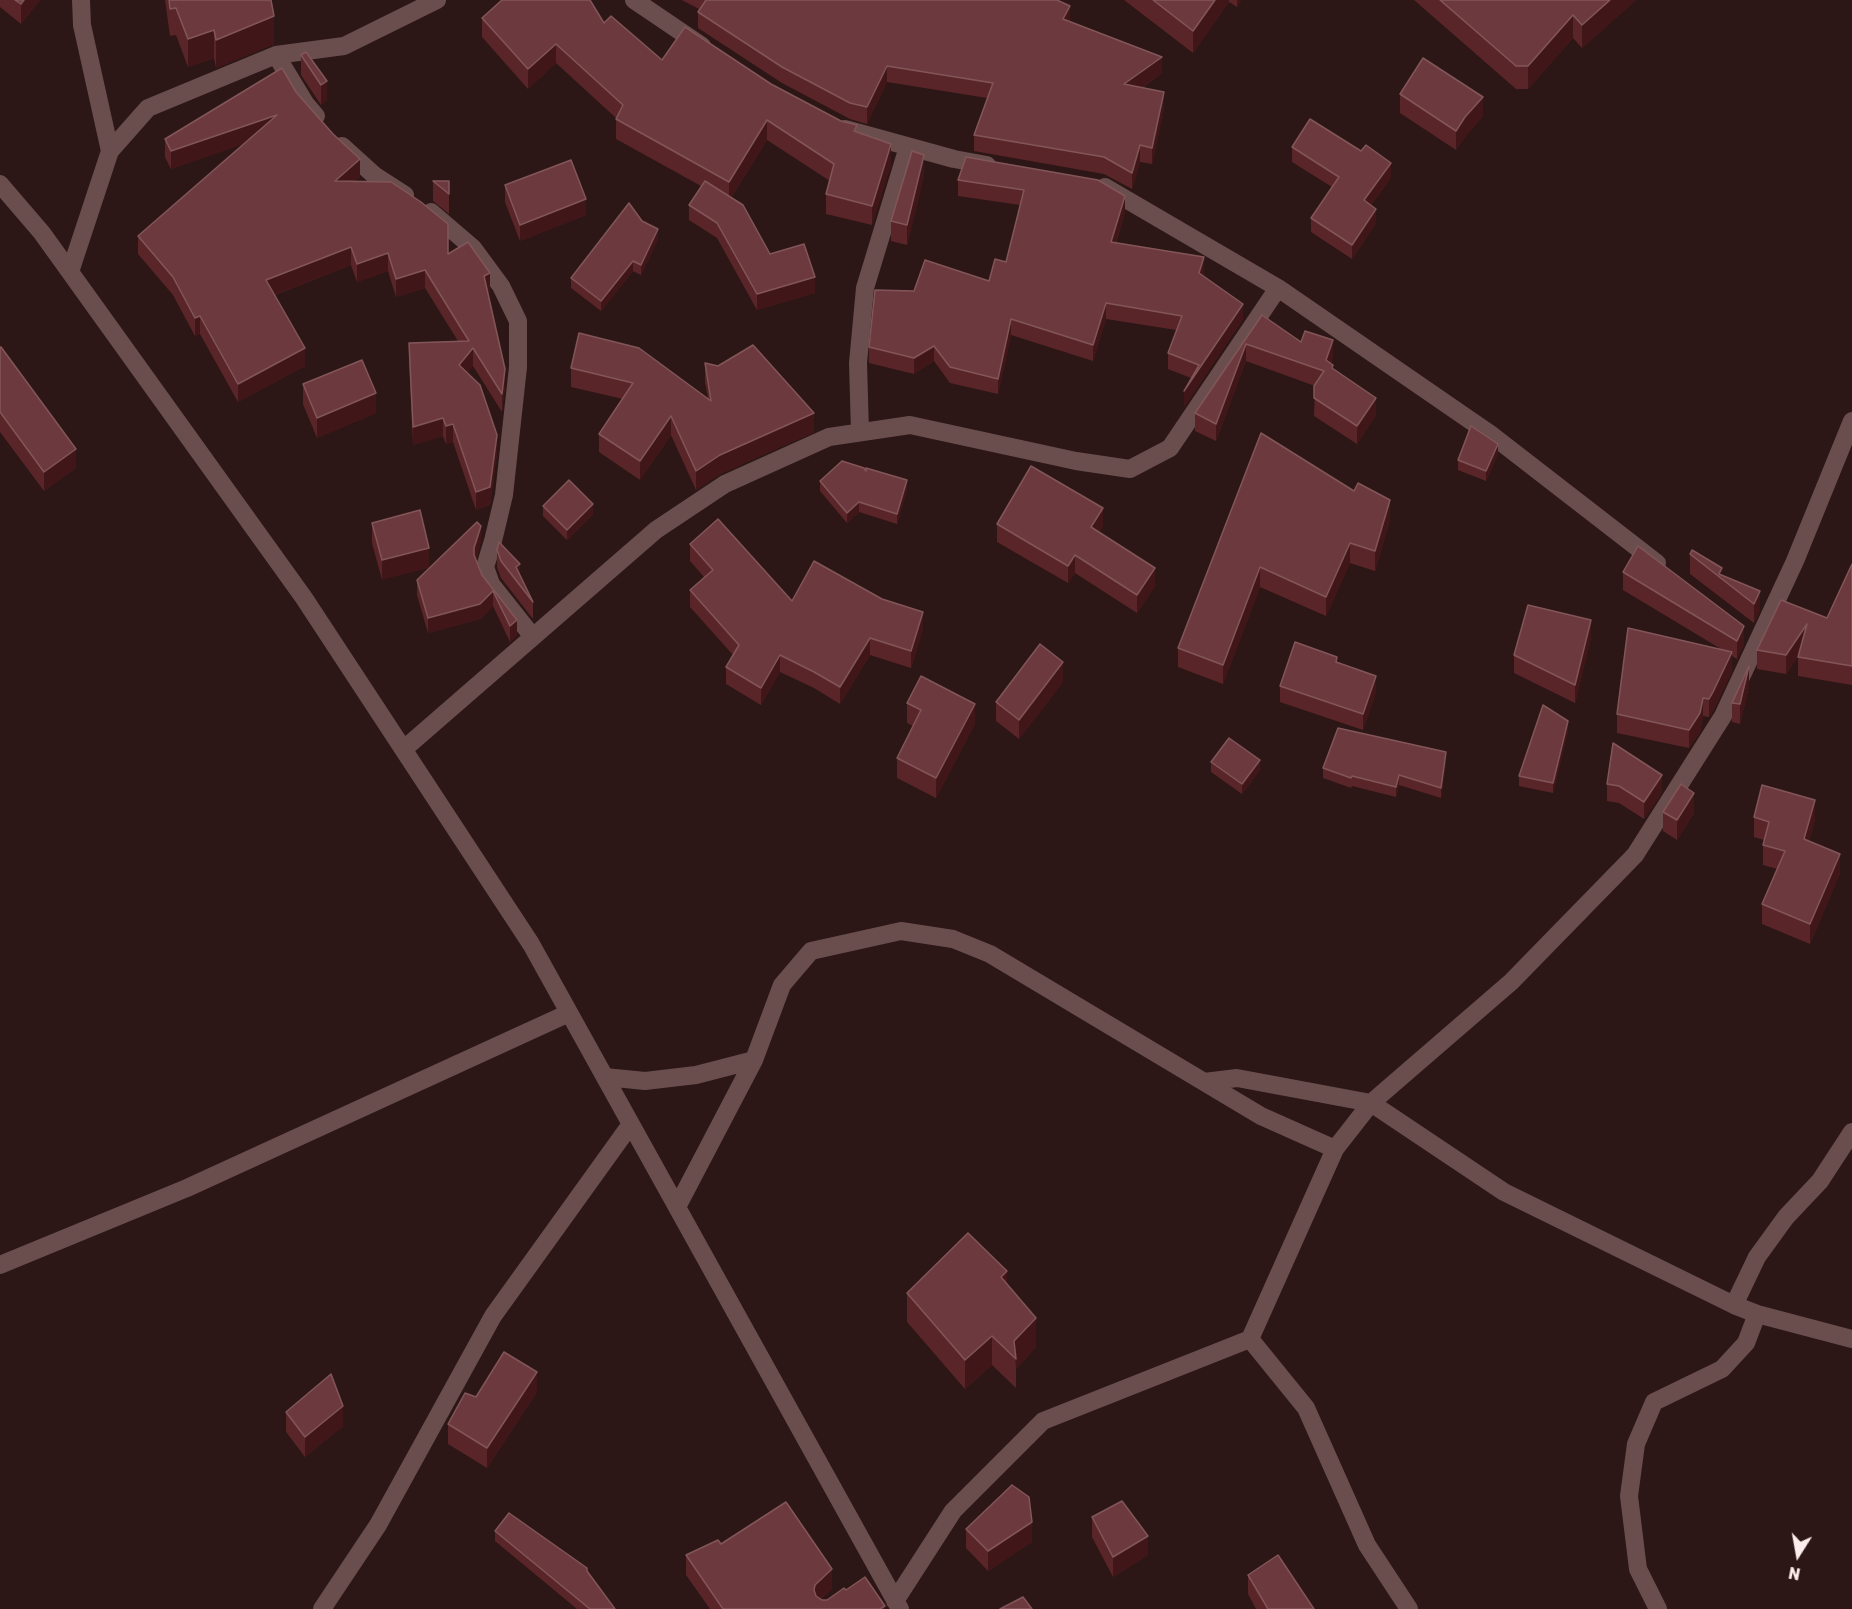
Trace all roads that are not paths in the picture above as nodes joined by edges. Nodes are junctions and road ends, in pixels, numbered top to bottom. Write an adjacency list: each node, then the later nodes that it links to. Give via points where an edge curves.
1 (81, 0): 8 (street, via 82,25)
2 (437, 0): 4 (street, via 344,46)
3 (634, 0): 5 (street)
4 (276, 55): 8 (street, via 148,108); 17 (street, via 305,104 330,133 374,175 428,211 473,248 501,285 518,321 518,367 504,495 485,567 491,584)
5 (717, 56)
6 (826, 120): 7 (street, via 846,130)
7 (908, 147): 9 (street); 15 (street, via 865,288 858,363)
8 (110, 151): 12 (street)
9 (999, 167)
10 (1090, 183): 13 (street, via 1102,185)
11 (0, 184): 12 (street)
12 (70, 272): 18 (street, via 304,598)
13 (1278, 288): 15 (street, via 1170,448 1130,469 910,425); 16 (street, via 1492,436)
14 (1852, 421): 23 (street, via 1796,561 1753,638 1723,716 1635,855 1511,982)
15 (860, 432): 17 (street, via 829,437 725,484 656,530)
16 (1672, 576)
17 (532, 637): 18 (street)
18 (404, 749): 19 (street, via 531,944)
19 (569, 1013): 21 (street); 28 (street, via 188,1188)
20 (754, 1060): 21 (street, via 696,1075 645,1081); 22 (street, via 782,985 811,951 901,931 953,939 990,954); 27 (street)
21 (605, 1077): 24 (street)
22 (1204, 1082): 23 (street, via 1237,1078); 26 (street, via 1260,1116)
23 (1371, 1103): 26 (street); 29 (street, via 1504,1192)
24 (631, 1124): 27 (street); 36 (street, via 493,1316 378,1525)
25 (1852, 1132): 29 (street, via 1820,1181 1786,1217 1757,1257)
26 (1335, 1149): 31 (street)
27 (677, 1207): 33 (street)
28 (0, 1265)
29 (1734, 1305): 30 (street)
30 (1757, 1314): 32 (street); 38 (street, via 1746,1343 1722,1369 1654,1402 1636,1444 1629,1496 1638,1569)
31 (1250, 1339): 35 (street, via 1043,1421 953,1511); 37 (street, via 1306,1408 1367,1545)
32 (1852, 1339)
33 (880, 1574): 34 (street); 35 (street)
34 (863, 1583)
35 (897, 1605)
36 (322, 1609)
37 (1409, 1609)
38 (1658, 1609)

